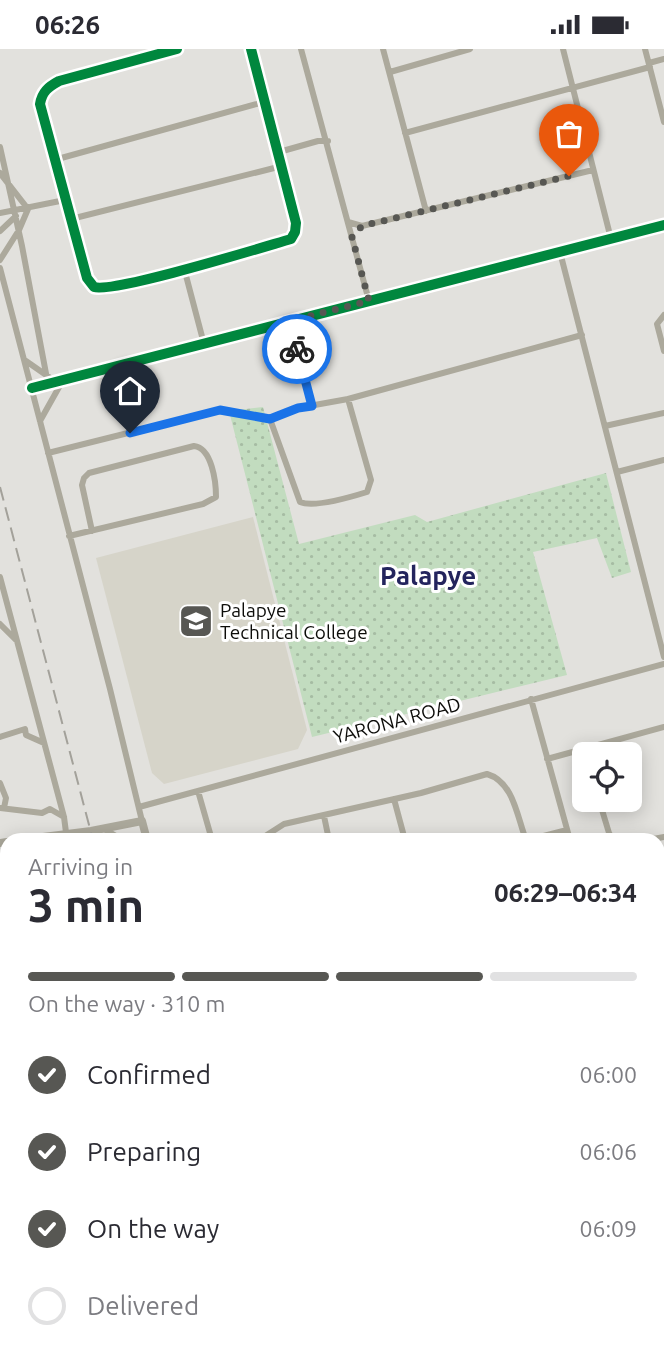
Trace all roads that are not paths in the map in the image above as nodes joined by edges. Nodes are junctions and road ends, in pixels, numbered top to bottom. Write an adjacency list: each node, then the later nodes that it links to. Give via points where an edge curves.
1 (177, 49): 18 (street, via 47,88 40,104)
2 (251, 49): 12 (street)
3 (301, 49): 15 (street)
4 (383, 49): 10 (street)
5 (470, 49): 10 (street)
6 (563, 49): 11 (street)
7 (645, 49): 9 (street)
8 (664, 59): 9 (street)
9 (649, 65): 11 (street); 13 (street)
10 (390, 72): 14 (street)
11 (573, 89): 14 (street); 20 (street)
12 (264, 102): 17 (street); 18 (street)
13 (664, 122)
14 (405, 133): 25 (street)
15 (328, 141): 17 (street); 29 (street)
16 (0, 147): 22 (street)
17 (279, 152): 19 (street)
18 (54, 160): 23 (street)
19 (282, 166): 28 (street); 39 (street, via 296,223 291,239)
20 (593, 170): 25 (street); 35 (street)
21 (0, 173): 22 (street)
22 (8, 181): 24 (street); 27 (street)
23 (65, 199): 24 (street); 28 (street)
24 (28, 209): 27 (street); 32 (street)
25 (426, 211): 31 (street)
26 (0, 213): 27 (street)
27 (17, 213): 32 (street); 33 (street)
28 (71, 219): 39 (street, via 94,287 108,289)
29 (348, 222): 31 (street); 34 (street)
30 (664, 225): 35 (street)
31 (362, 226): 34 (street)
32 (19, 230): 37 (street); 47 (street)
33 (0, 231)
34 (352, 237): 40 (street)
35 (611, 239): 36 (street)
36 (561, 252): 40 (street); 43 (street)
37 (0, 260)
38 (0, 268): 46 (street)
39 (184, 268): 44 (street)
40 (369, 301): 42 (street)
41 (664, 315): 45 (street, via 657,324)
42 (290, 321): 44 (street); 51 (street)
43 (582, 335): 50 (street); 55 (street)
44 (204, 344): 48 (street)
45 (664, 351)
46 (25, 360): 47 (street); 49 (street)
47 (47, 380): 48 (street); 49 (street)
48 (60, 381): 54 (street)
49 (32, 388): 54 (street)
50 (348, 399): 51 (street); 53 (street, via 371,480 367,492 342,499 300,502)
51 (312, 406): 53 (street)
52 (664, 413): 55 (street)
53 (270, 419): 56 (street, via 220,410)
54 (40, 421): 56 (street)
55 (605, 426): 58 (street)
56 (48, 453): 60 (street)
57 (664, 460): 58 (street)
58 (617, 472): 65 (street)
59 (92, 531): 59 (street, via 212,501 215,484 205,451 194,446 89,473 82,485); 60 (street)
60 (69, 536): 77 (street)
61 (0, 577): 62 (street)
62 (1, 587): 64 (street)
63 (0, 624): 64 (street)
64 (17, 642): 71 (street)
65 (664, 657)
66 (664, 664): 67 (street, YARONA ROAD)
67 (531, 699): 73 (street); 75 (street, YARONA ROAD)
68 (664, 727): 70 (street)
69 (0, 737): 71 (street, via 25,729 26,735)
70 (617, 742)
71 (44, 743): 81 (street)
72 (572, 754): 73 (street)
73 (547, 759): 84 (street)
74 (0, 783): 78 (street, via 6,798)
75 (198, 791): 77 (street, YARONA ROAD); 89 (street)
76 (394, 799): 80 (street); 92 (street); 93 (street, via 487,774 498,777 510,795)
77 (139, 807): 82 (street)
78 (2, 808): 81 (street, via 42,813 50,809)
79 (603, 812): 96 (street)
80 (324, 816): 90 (street, via 284,824); 91 (street)
81 (64, 817): 85 (street)
82 (142, 821): 83 (street); 88 (street)
83 (103, 829): 86 (street); 87 (street)
84 (567, 830): 94 (street); 95 (street)
85 (66, 833)
86 (84, 833)
87 (110, 833)
88 (145, 833)
89 (210, 833)
90 (270, 833)
91 (328, 833)
92 (403, 833)
93 (524, 833)
94 (555, 833)
95 (568, 833)
96 (609, 833)

